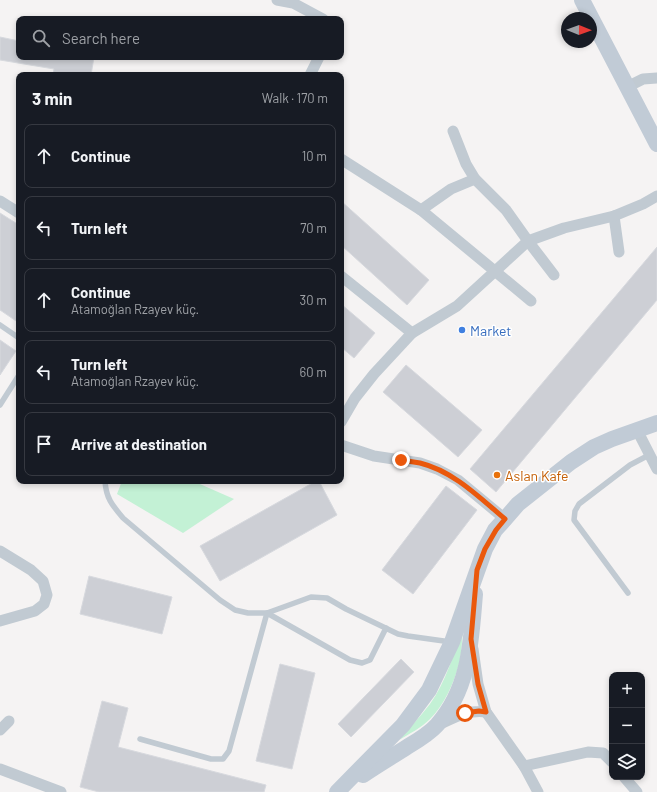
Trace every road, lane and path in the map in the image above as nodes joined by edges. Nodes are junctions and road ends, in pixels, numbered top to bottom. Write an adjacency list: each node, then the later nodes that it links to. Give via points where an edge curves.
1 (277, 0): 3 (street, via 293,3)
2 (582, 0): 7 (street)
3 (317, 16)
4 (318, 60): 5 (street)
5 (312, 72)
6 (657, 78): 7 (street, via 643,79)
7 (627, 87): 9 (street)
8 (454, 131): 11 (street, via 466,164)
9 (657, 144)
10 (344, 161): 14 (street)
11 (475, 179): 14 (street, via 451,189); 17 (street, via 506,210)
12 (657, 196): 16 (street)
13 (0, 201): 15 (street)
14 (421, 210): 19 (street)
15 (16, 211)
16 (614, 216): 17 (street, via 564,228); 18 (street)
17 (528, 241): 19 (street); 20 (street)
18 (619, 252)
19 (495, 272): 22 (street); 24 (street, via 457,306)
20 (554, 275)
21 (344, 278): 24 (street)
22 (531, 301)
23 (0, 325): 25 (lane)
24 (412, 333): 28 (street, via 374,374)
25 (16, 336)
26 (16, 380): 27 (lane)
27 (0, 405)
28 (344, 417)
29 (657, 423): 30 (street)
30 (637, 430): 32 (street); 35 (street, via 594,447 571,462 518,504)
31 (344, 446): 35 (street, via 374,456 420,463 437,469 458,480)
32 (649, 455): 33 (street); 38 (lane, via 630,465 579,504 575,511 574,520)
33 (657, 469)
34 (105, 484): 39 (lane, via 111,504 123,518 220,600 235,610 248,614)
35 (505, 519): 37 (street, via 485,549)
36 (0, 551): 40 (street, via 31,570 43,581 46,595 44,604 35,611)
37 (477, 570): 42 (street); 43 (street)
38 (628, 593)
39 (267, 613): 41 (lane, via 310,597 327,598); 41 (lane, via 350,660 362,663 370,660); 48 (lane, via 229,751 223,759 211,759)
40 (0, 622)
41 (386, 628): 43 (lane, via 408,636)
42 (471, 639): 44 (street, via 478,684); 46 (street, via 461,686 453,703)
43 (452, 642): 53 (street, via 429,690 404,725)
44 (486, 712): 46 (street, via 465,713); 50 (street)
45 (9, 721): 47 (street)
46 (436, 726): 53 (street)
47 (0, 730)
48 (140, 739)
49 (609, 759): 50 (street, via 603,753 588,752)
50 (524, 766): 55 (street)
51 (0, 769): 54 (street)
52 (627, 780): 56 (street)
53 (339, 790)
54 (61, 792)
55 (538, 792)
56 (637, 792)

